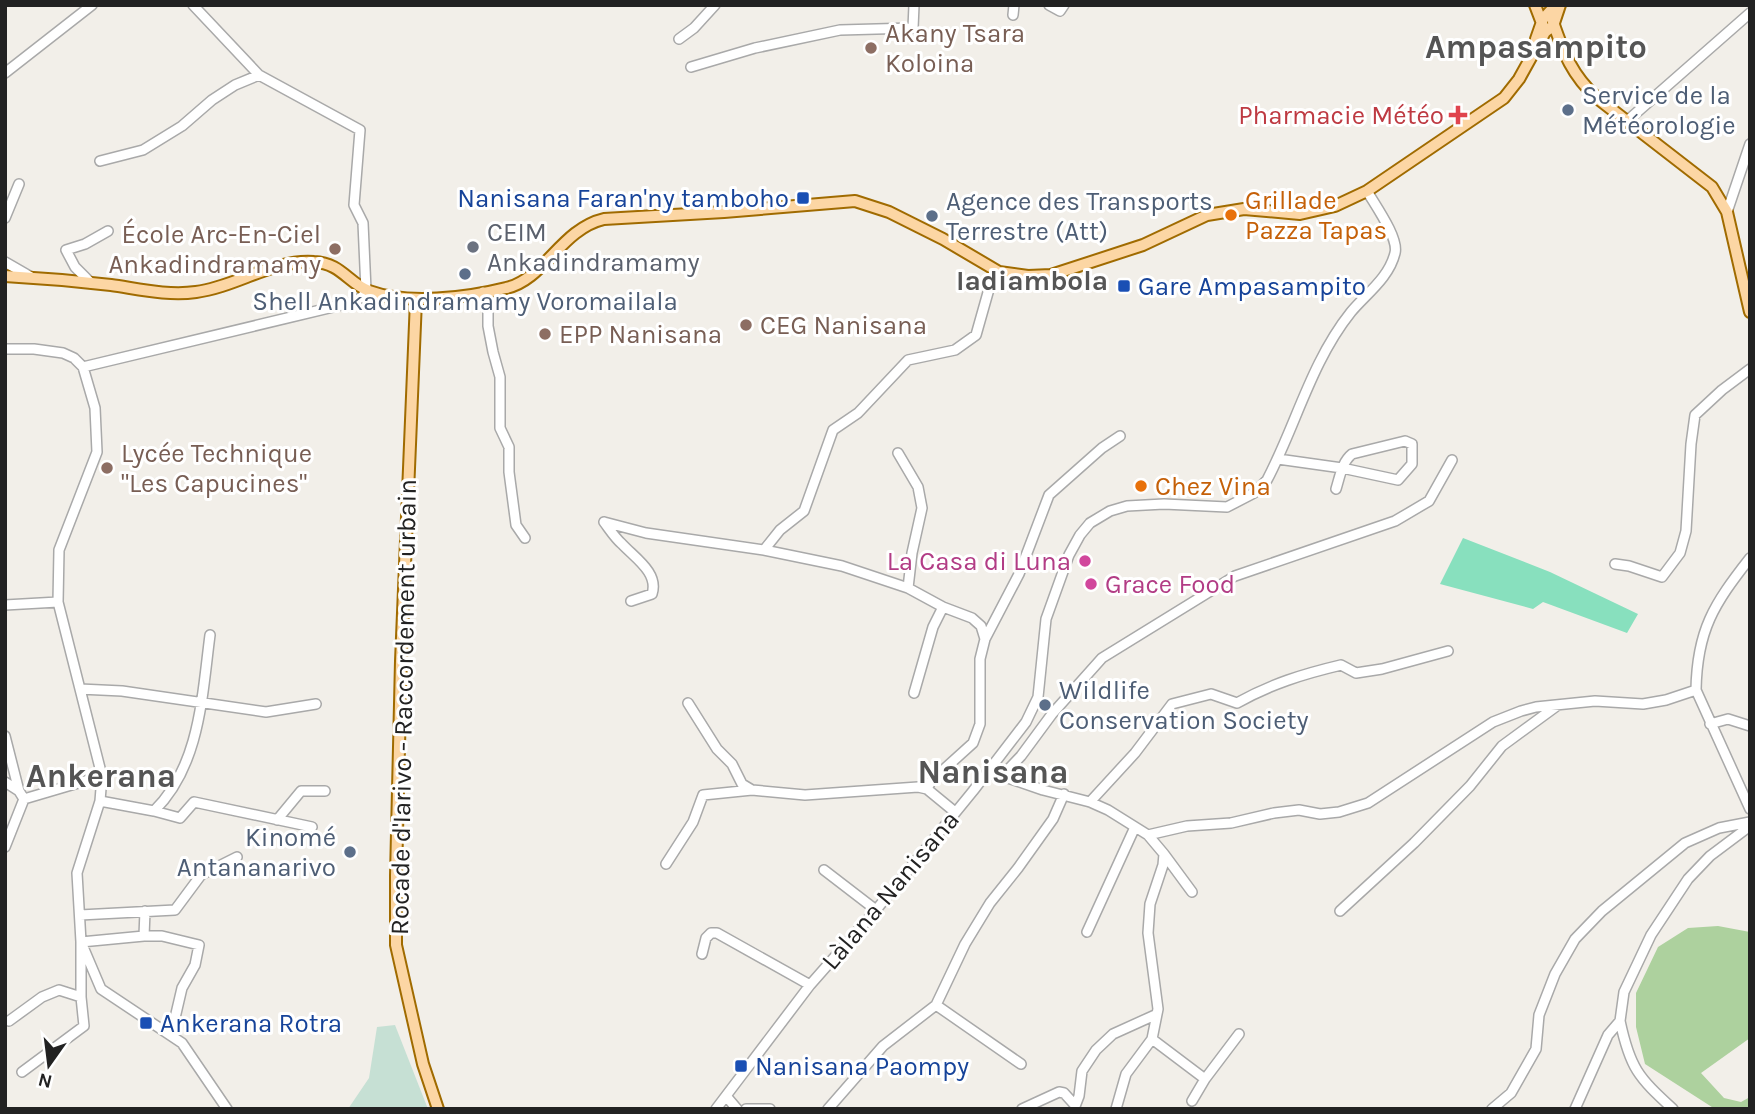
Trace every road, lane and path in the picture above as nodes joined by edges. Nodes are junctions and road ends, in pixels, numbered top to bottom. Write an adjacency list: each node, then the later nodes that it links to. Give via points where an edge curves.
1 (80, 5): 11 (street)
2 (92, 5): 11 (street)
3 (193, 5): 18 (street)
4 (715, 5): 13 (street)
5 (914, 5): 16 (street, via 913,28 840,30)
6 (1049, 5): 7 (street, via 1060,11)
7 (1064, 5)
8 (1535, 5): 12 (main road); 15 (main road)
9 (1560, 5): 12 (main road); 14 (main road)
10 (1750, 13): 19 (street)
11 (75, 17): 17 (street)
12 (1547, 23): 14 (main road); 15 (main road)
13 (679, 39)
14 (1562, 48): 15 (main road, via 1544,42); 19 (main road, via 1579,82)
15 (1531, 55): 23 (main road, via 1504,98)
16 (691, 67)
17 (5, 73)
18 (259, 75): 21 (street, via 235,85 143,150); 32 (street, via 360,131 354,205 363,223)
19 (1628, 121): 24 (main road, via 1712,187)
20 (1750, 144): 24 (street)
21 (100, 161)
22 (19, 184): 25 (street)
23 (1367, 191): 28 (main road, via 1335,206 1300,214 1244,209 1207,215 1143,245 1051,275); 41 (street, Làlana Nanisana, via 1394,239 1396,252 1378,283 1328,345)
24 (1727, 212): 35 (main road)
25 (5, 218)
26 (108, 231): 31 (street, via 66,250)
27 (5, 262): 30 (street)
28 (999, 272): 33 (main road, via 889,212 855,201 594,222 572,234 518,284); 46 (street, via 989,289 976,335 955,350 908,360 858,413 833,430 804,511)
29 (5, 276): 30 (main road)
30 (31, 277): 31 (main road)
31 (91, 283): 32 (main road, via 196,292 310,261 327,263)
32 (366, 290): 34 (main road); 37 (street, via 354,302)
33 (483, 292): 34 (main road); 45 (street, via 500,377 500,428 509,447 516,525)
34 (416, 300): 117 (main road, Rocade d'Iarivo - Raccordement urbain, via 401,661 396,945 423,1065)
35 (1750, 312)
36 (5, 349): 37 (street, via 63,353)
37 (83, 367): 51 (street, via 95,408 97,452 60,551)
38 (1750, 369): 48 (street, via 1695,415 1686,531 1680,553 1662,577)
39 (1120, 436): 55 (street, via 1049,495 1019,574)
40 (898, 453): 49 (street, via 918,487 922,508)
41 (1278, 459): 43 (street); 67 (street, Làlana Nanisana, via 1254,493 1227,507 1127,506 1090,523 1069,555 1046,620 1038,697 1026,722)
42 (1452, 460): 69 (street, via 1429,501 1395,521 1236,576 1102,658)
43 (1342, 468): 43 (street, via 1398,480 1412,464 1412,444 1405,441 1352,454); 44 (street)
44 (1336, 489)
45 (525, 538)
46 (764, 550): 49 (street, via 842,566); 50 (street, via 646,533 604,522 651,574 652,594)
47 (1750, 558): 58 (street, via 1713,608 1702,638)
48 (1615, 565)
49 (908, 588): 53 (street)
50 (631, 601)
51 (58, 602): 52 (street); 57 (street)
52 (5, 605)
53 (943, 607): 55 (street, via 972,618); 59 (street)
54 (210, 635): 60 (street)
55 (985, 639): 71 (street, via 980,659 980,724 973,743)
56 (1448, 652): 77 (street, via 1382,669 1356,673 1341,666 1293,677 1237,704 1211,694 1172,704)
57 (80, 689): 60 (street); 68 (street)
58 (1696, 690): 62 (street, via 1643,704); 64 (street)
59 (914, 694)
60 (202, 703): 63 (street, via 266,712); 79 (street, via 181,778)
61 (688, 703): 72 (street, via 742,784)
62 (1559, 704): 86 (street, via 1493,722 1368,803 1330,813 1274,813); 95 (street, via 1502,746 1470,786)
63 (316, 705)
64 (1710, 724): 65 (street, via 1728,719); 78 (street)
65 (1750, 726)
66 (5, 736): 75 (street)
67 (986, 774): 69 (street); 80 (street, Làlana Nanisana)
68 (102, 776): 75 (street); 76 (street)
69 (1002, 776): 74 (street)
70 (5, 782): 75 (street)
71 (927, 789): 72 (street, via 805,795); 80 (street)
72 (752, 790): 90 (street, via 701,797 693,822)
73 (325, 791): 82 (street, via 301,791)
74 (1064, 794): 77 (street); 103 (street, via 1053,819 971,933)
75 (21, 795): 81 (street)
76 (100, 801): 79 (street); 96 (street, via 77,873)
77 (1090, 802): 85 (street)
78 (1750, 809)
79 (154, 811): 82 (street, via 180,818 194,802)
80 (955, 812): 93 (street, Làlana Nanisana)
81 (10, 820): 87 (street)
82 (277, 820): 84 (street)
83 (1750, 824): 106 (street, via 1688,879 1651,935 1624,992); 125 (street, via 1719,828 1685,843 1582,932 1547,992 1536,1049 1524,1073 1511,1093)
84 (312, 827)
85 (1135, 827): 86 (street); 97 (street)
86 (1149, 835): 88 (street)
87 (5, 847)
88 (1164, 854): 92 (street); 104 (street, via 1150,904 1148,933)
89 (237, 857): 94 (street, via 201,875 175,910)
90 (666, 864)
91 (824, 870): 93 (street)
92 (1192, 892)
93 (876, 910): 101 (street, Làlana Nanisana)
94 (145, 911): 96 (street); 98 (street)
95 (1340, 911)
96 (79, 915): 99 (street)
97 (1087, 932)
98 (144, 936): 99 (street); 108 (street, via 199,945)
99 (81, 942): 102 (street); 108 (street, via 101,989)
100 (702, 954): 101 (street, via 706,938 717,933)
101 (810, 985): 113 (street, Làlana Nanisana)
102 (81, 997): 105 (street, via 59,990); 111 (street, via 84,1026)
103 (936, 1004): 110 (street); 122 (street, via 883,1046)
104 (1155, 1015): 109 (street); 115 (street, via 1113,1034 1096,1050 1082,1071)
105 (9, 1021)
106 (1620, 1021): 126 (street, via 1608,1035); 127 (street, via 1632,1066)
107 (1239, 1034): 112 (street)
108 (171, 1035): 116 (street, via 182,1043)
109 (1152, 1039): 112 (street); 124 (street, via 1126,1074)
110 (1021, 1065)
111 (22, 1072)
112 (1205, 1079): 114 (street)
113 (726, 1096): 118 (street, Làlana Nanisana); 119 (street)
114 (1192, 1101)
115 (1074, 1106): 123 (street, via 1059,1092)
116 (227, 1109)
117 (438, 1109)
118 (716, 1109)
119 (737, 1109)
120 (746, 1109): 121 (street)
121 (770, 1109)
122 (828, 1109)
123 (1022, 1109)
124 (1116, 1109)
125 (1492, 1109)
126 (1575, 1109)
127 (1673, 1109)

